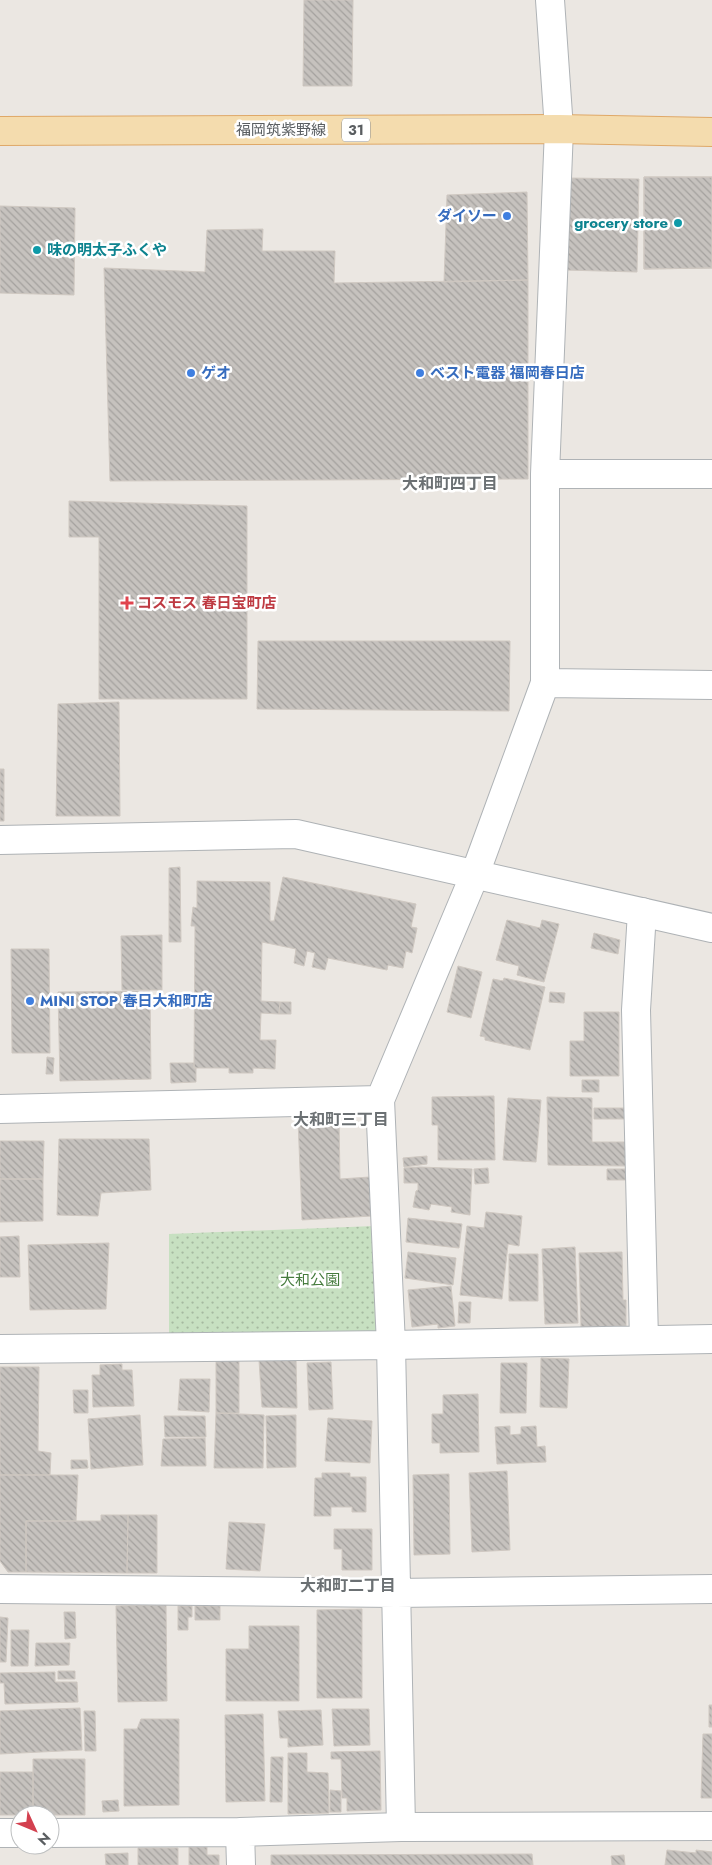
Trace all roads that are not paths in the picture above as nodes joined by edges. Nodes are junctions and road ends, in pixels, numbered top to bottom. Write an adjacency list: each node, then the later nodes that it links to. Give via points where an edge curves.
1 (550, 0): 2 (street)
2 (559, 129): 3 (main road, 福岡筑紫野線 / 31); 4 (main road, 福岡筑紫野線 / 31); 5 (street)
3 (0, 131)
4 (712, 132)
5 (545, 474): 6 (street); 7 (street)
6 (712, 474)
7 (546, 682): 8 (street); 10 (street)
8 (712, 685)
9 (0, 840): 10 (street, via 296,834)
10 (475, 874): 11 (street); 13 (street)
11 (642, 912): 12 (street); 15 (street, via 636,1010)
12 (712, 928)
13 (380, 1100): 14 (street); 17 (street)
14 (0, 1109)
15 (644, 1340): 16 (street); 17 (street)
16 (712, 1340)
17 (391, 1345): 18 (street); 21 (street)
18 (0, 1349)
19 (0, 1589): 21 (street)
20 (712, 1589): 21 (street)
21 (396, 1593): 23 (street)
22 (712, 1826): 23 (street)
23 (401, 1827): 24 (street)
24 (240, 1832): 25 (street); 26 (street)
25 (60, 1833)
26 (241, 1865)

